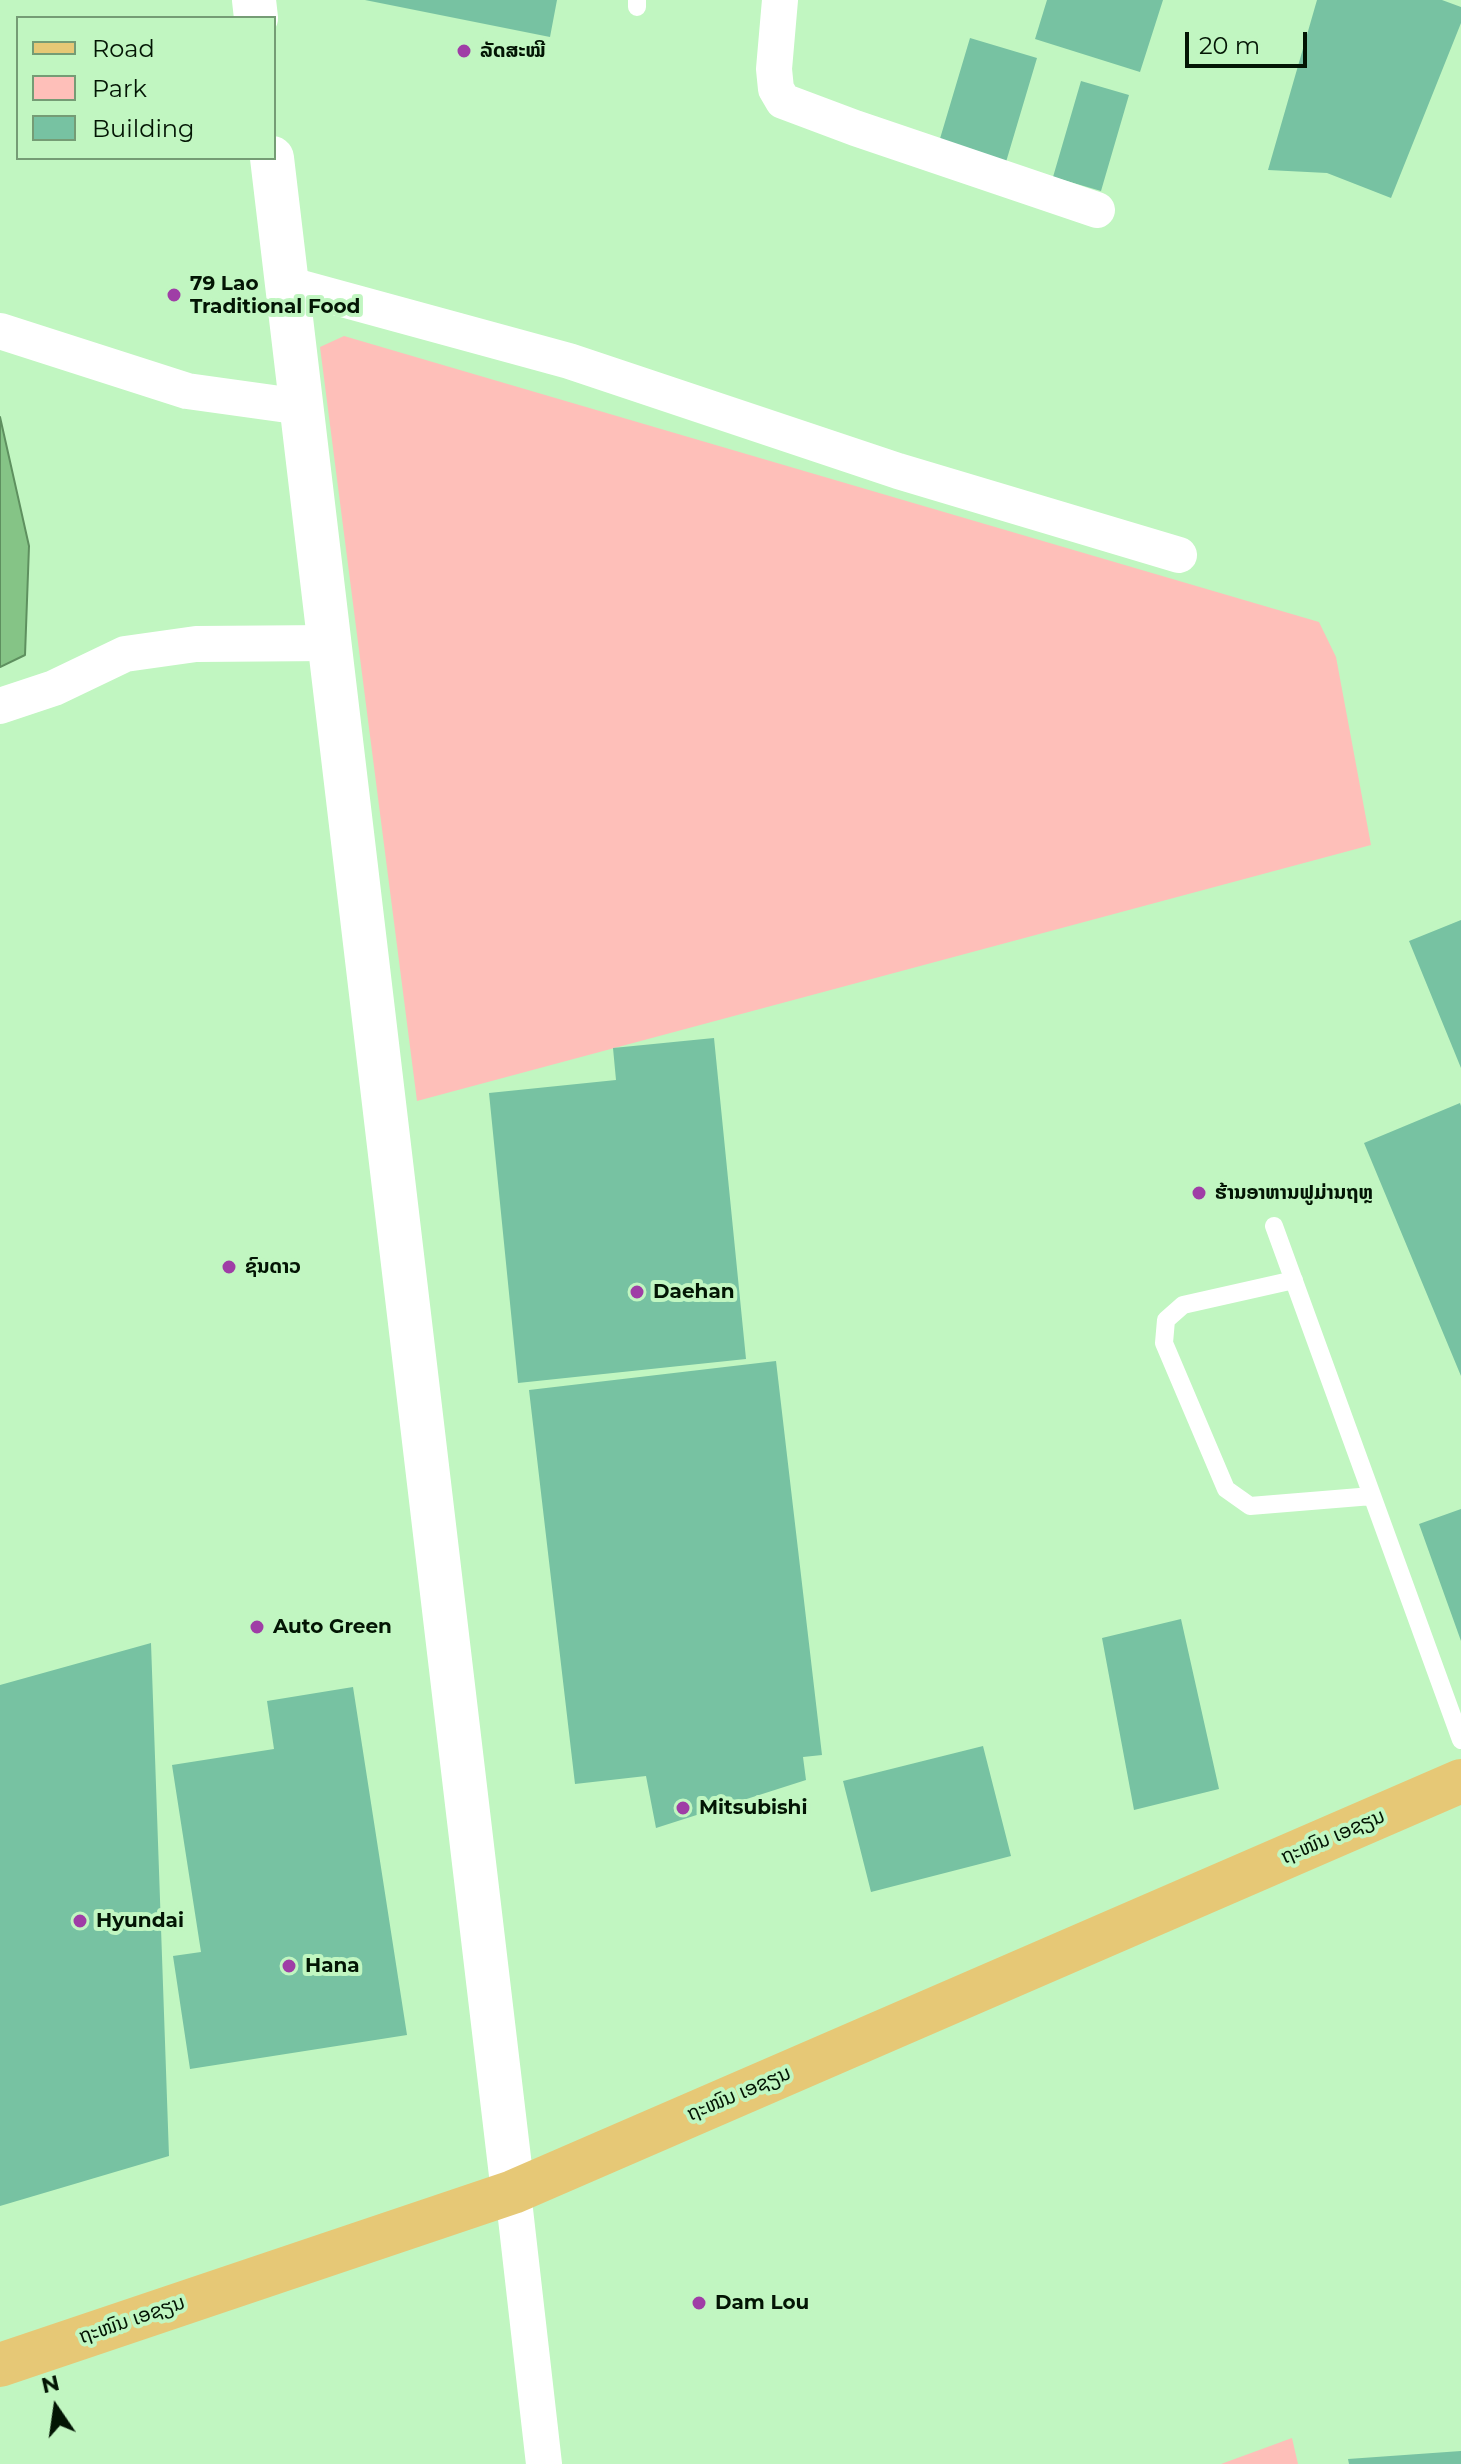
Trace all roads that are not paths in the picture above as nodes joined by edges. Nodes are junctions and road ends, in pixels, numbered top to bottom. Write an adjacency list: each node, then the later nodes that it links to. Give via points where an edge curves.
1 (780, 0): 3 (street, via 774,69 783,101)
2 (272, 160): 4 (street)
3 (1097, 210)
4 (287, 284): 6 (street); 7 (street, via 569,361 898,471)
5 (0, 331): 6 (street, via 187,391)
6 (302, 407): 8 (street)
7 (1179, 555)
8 (330, 643): 9 (street, via 196,644 125,654 54,688); 15 (street)
9 (0, 706)
10 (1274, 1226): 11 (lane)
11 (1294, 1280): 12 (lane); 12 (lane, via 1183,1305 1166,1320 1164,1343 1226,1489 1250,1506)
12 (1372, 1496): 13 (lane)
13 (1461, 1740)
14 (1461, 1781): 15 (main road, ຖະໜົນ ເອຊຽນ)
15 (513, 2192): 16 (main road, ຖະໜົນ ເອຊຽນ); 17 (street)
16 (0, 2365)
17 (544, 2464)

